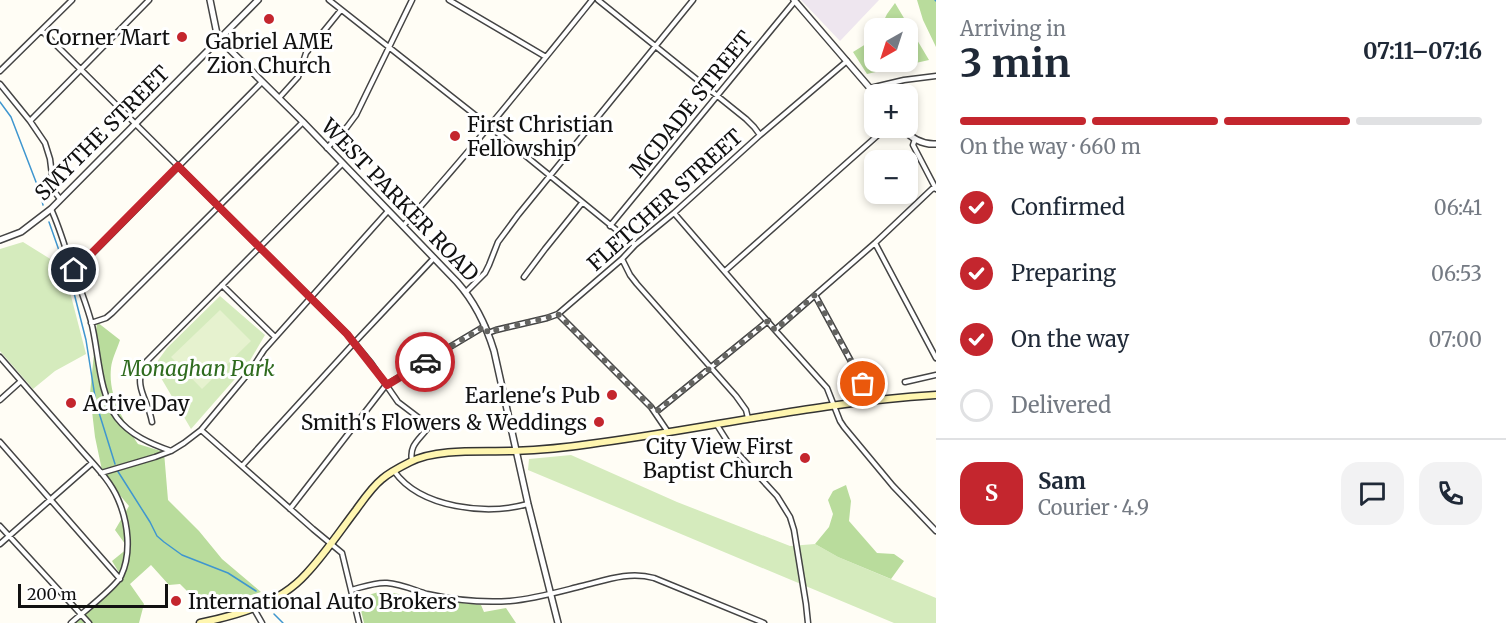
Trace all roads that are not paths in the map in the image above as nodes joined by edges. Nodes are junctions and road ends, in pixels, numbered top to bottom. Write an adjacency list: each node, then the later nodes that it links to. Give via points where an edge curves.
1 (72, 0): 13 (street)
2 (149, 0): 19 (street)
3 (210, 0): 14 (street)
4 (258, 0): 14 (street, SMYTHE STREET)
5 (329, 0): 12 (street)
6 (412, 0): 16 (street)
7 (449, 0): 17 (street)
8 (592, 0): 17 (street)
9 (598, 0): 15 (street)
10 (693, 0): 15 (street)
11 (794, 1): 18 (street); 26 (street, MCDADE STREET)
12 (341, 10): 16 (street); 27 (street, via 306,53 302,71)
13 (42, 31): 19 (street); 20 (street)
14 (220, 39): 22 (street, WEST PARKER ROAD); 30 (street, SMYTHE STREET)
15 (657, 46): 26 (street); 39 (street)
16 (388, 48): 31 (street); 36 (street, via 356,115)
17 (546, 57): 31 (street)
18 (847, 61): 24 (street); 32 (street, FLETCHER STREET)
19 (80, 69): 28 (street); 30 (street)
20 (0, 71)
21 (936, 76): 25 (street)
22 (263, 81): 27 (street, WEST PARKER ROAD); 38 (street)
23 (0, 84): 28 (street)
24 (867, 84)
25 (887, 84)
26 (717, 96): 32 (street); 48 (street, MCDADE STREET)
27 (279, 98): 29 (street, WEST PARKER ROAD)
28 (30, 121): 41 (street, via 48,150 54,191)
29 (303, 122): 36 (street, WEST PARKER ROAD); 43 (street)
30 (136, 124): 38 (street); 41 (street, SMYTHE STREET)
31 (489, 126): 39 (street); 47 (street)
32 (760, 135): 46 (street, FLETCHER STREET)
33 (875, 138): 56 (street)
34 (915, 139): 35 (street); 40 (street, via 913,145)
35 (936, 144)
36 (327, 148): 37 (street, WEST PARKER ROAD)
37 (342, 164): 45 (street, WEST PARKER ROAD); 52 (street)
38 (178, 166): 43 (street); 55 (street)
39 (550, 177): 42 (street); 59 (street, via 502,236 485,273)
40 (936, 189): 50 (street)
41 (60, 199): 44 (street, SMYTHE STREET)
42 (582, 203): 48 (street); 57 (street)
43 (219, 207): 52 (street); 64 (street, via 112,313)
44 (51, 209): 49 (street, SMYTHE STREET, via 21,232); 55 (street)
45 (388, 211): 47 (street, WEST PARKER ROAD); 61 (street)
46 (674, 213): 51 (street, FLETCHER STREET); 56 (street)
47 (403, 226): 53 (street, WEST PARKER ROAD)
48 (610, 226): 51 (street)
49 (0, 240)
50 (875, 243): 60 (street); 71 (street)
51 (635, 246): 54 (street, FLETCHER STREET)
52 (259, 248): 58 (street); 61 (street)
53 (434, 258): 59 (street, WEST PARKER ROAD); 69 (street)
54 (622, 259): 62 (street, FLETCHER STREET); 72 (street, via 637,284)
55 (74, 270): 64 (street)
56 (725, 272): 63 (street)
57 (524, 277)
58 (222, 285): 68 (street); 83 (street, via 143,365 140,387)
59 (466, 292): 65 (street, WEST PARKER ROAD)
60 (815, 295): 66 (street); 79 (street)
61 (310, 298): 68 (street); 69 (street)
62 (558, 314): 67 (street, FLETCHER STREET); 81 (street)
63 (768, 321): 66 (street); 72 (street)
64 (91, 322): 88 (street, via 105,391 114,413 138,437)
65 (485, 326): 67 (street, WEST PARKER ROAD); 76 (street)
66 (775, 330): 80 (street, via 828,388)
67 (488, 333): 89 (street, WEST PARKER ROAD)
68 (275, 337): 85 (street)
69 (354, 342): 76 (street); 92 (street)
70 (0, 357): 74 (street)
71 (936, 358)
72 (710, 367): 81 (street); 82 (street, via 736,396)
73 (936, 375): 75 (street)
74 (21, 381): 78 (street); 91 (street)
75 (905, 382)
76 (387, 385): 90 (street, via 398,402 428,426 410,452); 97 (street)
77 (936, 395): 79 (main road)
78 (0, 400)
79 (872, 400): 80 (main road)
80 (834, 405): 82 (main road); 99 (street, via 844,427)
81 (656, 412): 86 (street)
82 (748, 418): 84 (main road)
83 (152, 422)
84 (716, 424): 86 (main road); 115 (street, via 790,517)
85 (201, 430): 88 (street); 92 (street)
86 (668, 432): 89 (main road)
87 (0, 442): 95 (street)
88 (171, 451): 94 (street)
89 (517, 451): 90 (main road, via 440,454); 96 (street, WEST PARKER ROAD)
90 (412, 461): 93 (main road)
91 (92, 463): 94 (street); 95 (street)
92 (242, 466): 97 (street)
93 (394, 471): 96 (street, via 410,487 452,504 495,510); 102 (main road, via 369,492)
94 (101, 473): 103 (street, via 117,496 125,523 128,546)
95 (51, 500): 100 (street); 103 (street)
96 (528, 504): 105 (street, WEST PARKER ROAD)
97 (290, 509): 102 (street)
98 (0, 526): 100 (street)
99 (936, 531)
100 (9, 536): 101 (street); 107 (street)
101 (0, 544)
102 (330, 544): 104 (street, via 342,553); 106 (main road, via 296,583)
103 (120, 579): 107 (street)
104 (351, 590): 105 (street, via 386,583 476,601 524,599); 112 (street)
105 (551, 593): 113 (street, WEST PARKER ROAD); 114 (street, via 616,577 645,576)
106 (254, 608): 110 (main road); 111 (street)
107 (81, 615): 108 (street); 109 (street)
108 (71, 623)
109 (89, 623)
110 (200, 623)
111 (262, 623)
112 (359, 623)
113 (558, 623)
114 (764, 623)
115 (808, 623)

